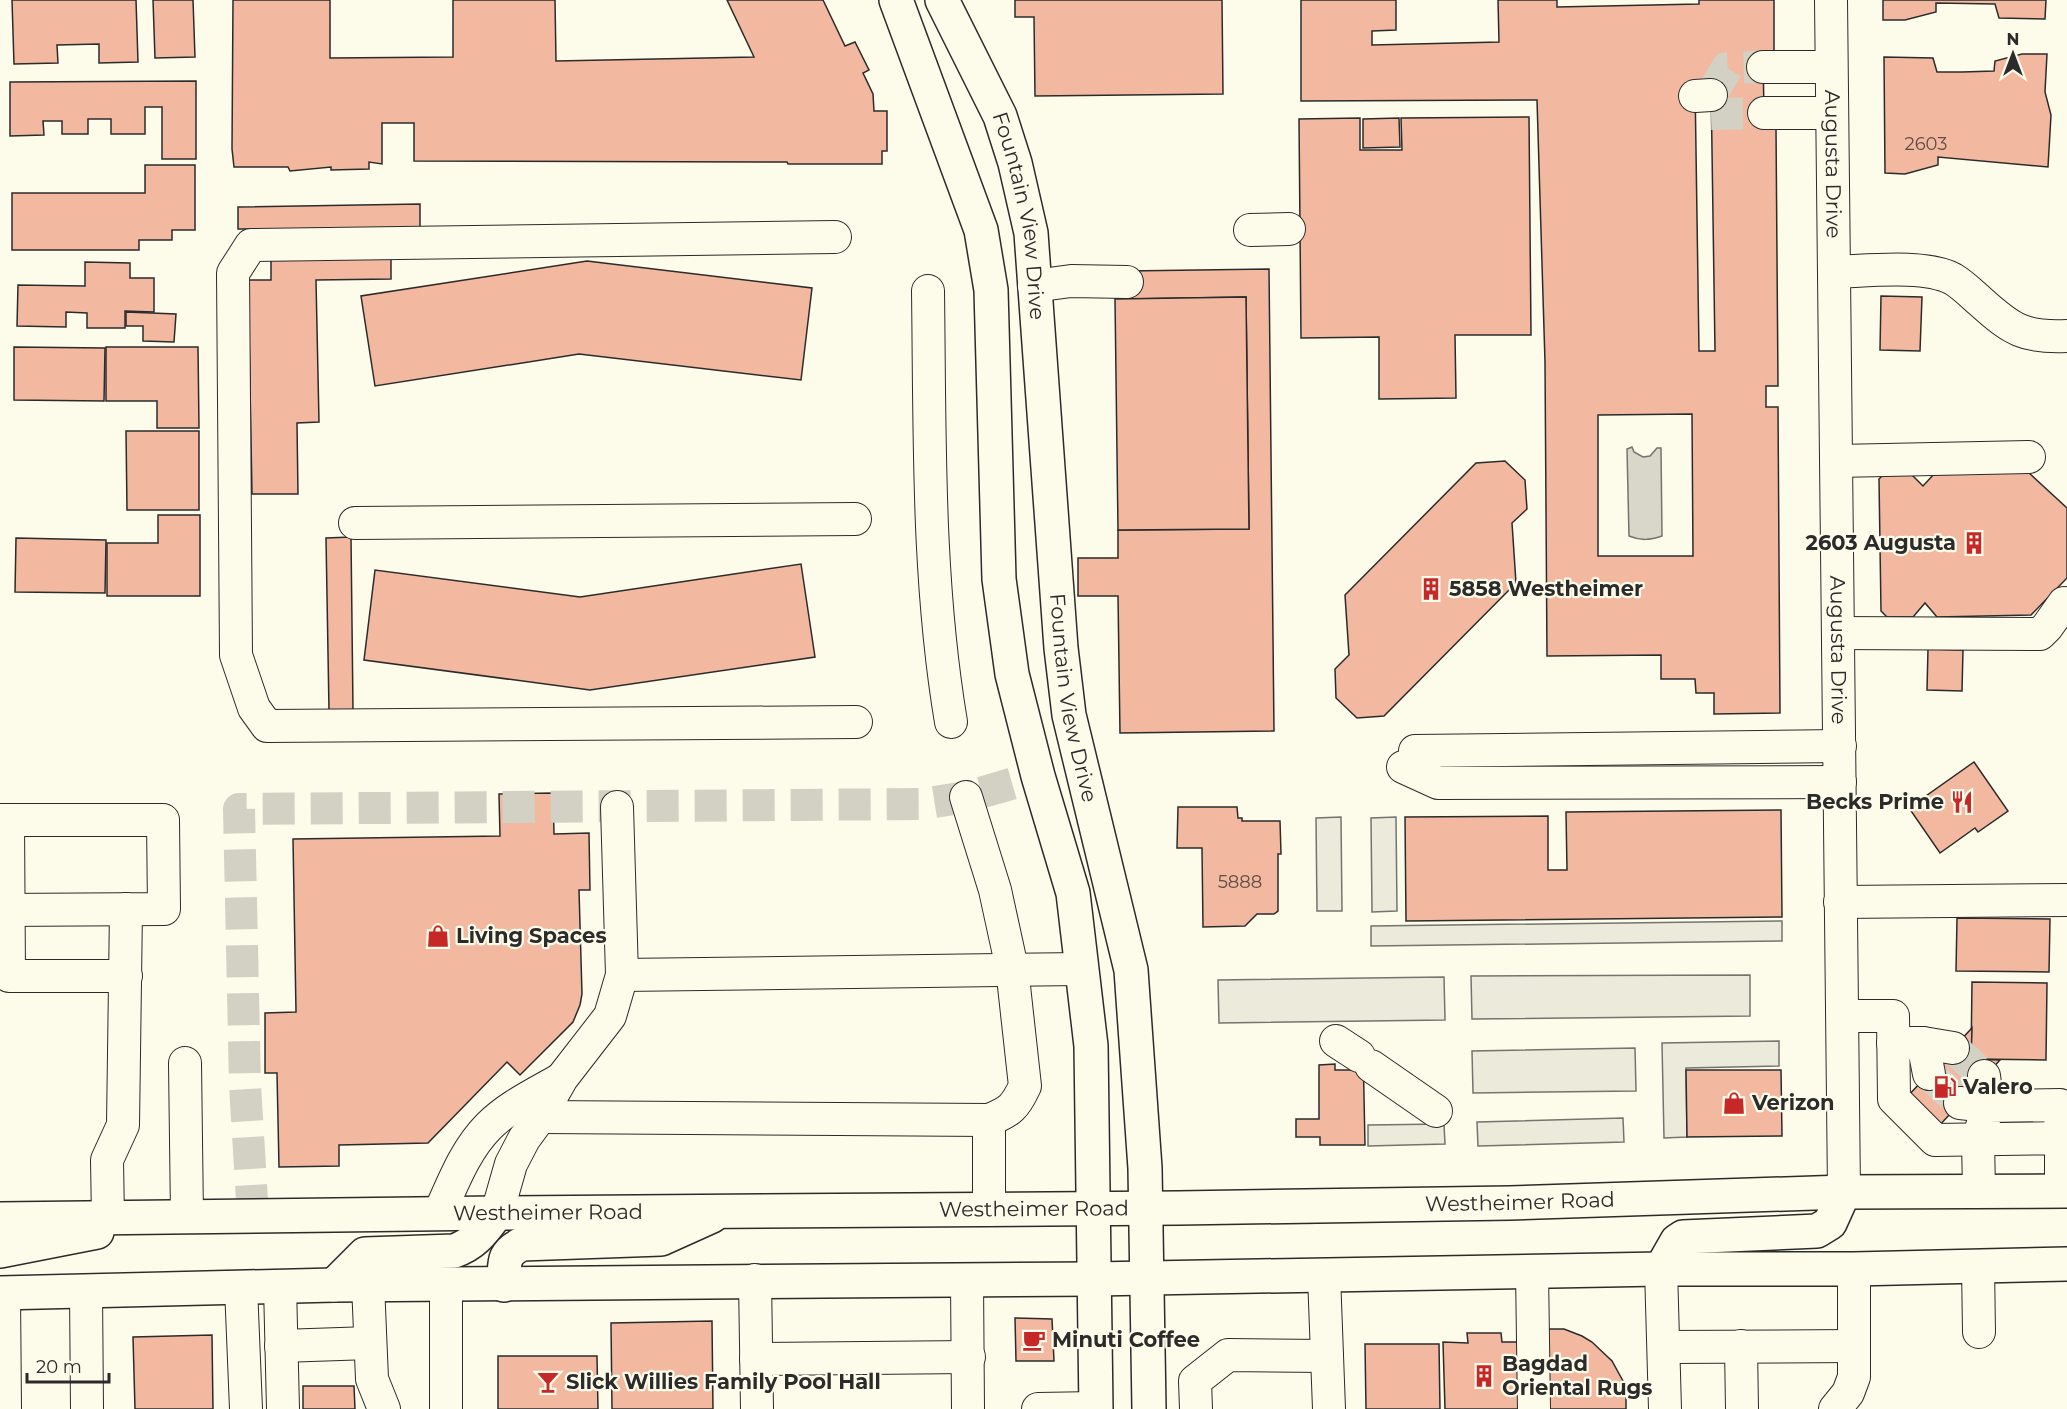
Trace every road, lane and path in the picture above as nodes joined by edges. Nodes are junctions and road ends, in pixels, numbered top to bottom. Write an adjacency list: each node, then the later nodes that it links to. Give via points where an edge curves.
1 (896, 0): 14 (main road, Fountain View Drive, via 981,230)
2 (942, 0): 13 (main road, Fountain View Drive, via 1000,116 1030,233)
3 (1831, 0): 5 (street, Augusta Drive)
4 (1763, 67): 5 (street)
5 (1831, 67): 7 (street, Augusta Drive)
6 (1764, 113): 7 (street)
7 (1832, 113): 11 (street, Augusta Drive)
8 (1289, 229): 9 (street)
9 (1250, 230)
10 (835, 237): 24 (street, via 251,245 233,273 236,655 254,708 267,726)
11 (1835, 272): 16 (street, via 1920,270 1952,279 2019,332); 18 (street, Augusta Drive)
12 (1127, 282): 13 (street, via 1071,281)
13 (1035, 286): 14 (main road); 23 (main road, Fountain View Drive, via 1061,648)
14 (991, 290): 26 (main road, Fountain View Drive, via 999,579)
15 (928, 291): 25 (street, via 932,538 936,609)
16 (2067, 336)
17 (2029, 457): 18 (street)
18 (1837, 461): 22 (street, Augusta Drive)
19 (855, 519): 20 (street)
20 (355, 523)
21 (2064, 603): 22 (street, via 2040,634)
22 (1839, 633): 27 (street, Augusta Drive)
23 (1070, 715): 26 (main road); 28 (main road, Fountain View Drive)
24 (856, 722)
25 (951, 722)
26 (1023, 722): 29 (main road, Fountain View Drive)
27 (1840, 746): 30 (street, Augusta Drive); 30 (street, via 1409,759 1438,783)
28 (1083, 766): 29 (main road); 57 (main road, Fountain View Drive, via 1131,970)
29 (1038, 776): 39 (main road, Fountain View Drive, via 1073,893)
30 (1840, 782): 35 (street, Augusta Drive)
31 (966, 796): 38 (street, via 995,890)
32 (617, 807): 40 (street)
33 (4, 820): 36 (street, via 163,820 164,909); 37 (street)
34 (2067, 900): 35 (street)
35 (1840, 902): 42 (street, Augusta Drive)
36 (126, 909): 37 (street); 41 (street)
37 (4, 910): 41 (street, via 9,976)
38 (1012, 968): 39 (street); 40 (street); 50 (street, via 1024,1086 1008,1112)
39 (1082, 969): 56 (main road, Fountain View Drive, via 1091,1046)
40 (622, 975): 47 (street, via 610,1016)
41 (126, 976): 63 (street, via 123,1125 106,1160)
42 (1843, 1016): 43 (street, via 1893,1016); 55 (street, Augusta Drive)
43 (1923, 1045): 46 (street); 52 (street, via 1894,1099 1935,1140)
44 (1355, 1054): 48 (street)
45 (185, 1063): 62 (street)
46 (1929, 1074)
47 (562, 1078): 49 (street); 61 (street, via 509,1109 489,1126 470,1150)
48 (1437, 1111)
49 (540, 1117): 50 (street); 60 (street, via 511,1164)
50 (989, 1120): 58 (street)
51 (2061, 1138): 52 (street); 52 (street, via 2060,1105 1977,1095); 54 (street)
52 (1978, 1140): 53 (street)
53 (1979, 1191): 54 (main road, Westheimer Road); 55 (main road, Westheimer Road)
54 (2064, 1191)
55 (1844, 1192): 57 (main road, Westheimer Road); 69 (main road, via 1830,1223 1817,1231 1683,1237)
56 (1093, 1209): 57 (main road, Westheimer Road); 58 (main road, Westheimer Road); 74 (main road, Fountain View Drive)
57 (1146, 1209): 73 (main road, Fountain View Drive)
58 (989, 1210): 59 (main road, Westheimer Road)
59 (722, 1211): 60 (main road, Westheimer Road); 80 (main road, via 661,1239 522,1244 505,1259)
60 (497, 1213): 61 (main road, Westheimer Road); 77 (main road, via 466,1247 454,1251 365,1254)
61 (439, 1214): 62 (main road, Westheimer Road)
62 (177, 1217): 63 (main road, Westheimer Road); 66 (main road)
63 (108, 1218): 64 (main road, Westheimer Road)
64 (0, 1219)
65 (2067, 1241): 67 (main road)
66 (0, 1251)
67 (2054, 1264): 68 (main road)
68 (1978, 1266): 70 (main road); 85 (street)
69 (1661, 1269): 70 (main road); 71 (main road); 90 (street)
70 (1854, 1269): 89 (street)
71 (1532, 1271): 72 (main road); 108 (street)
72 (1324, 1275): 73 (main road); 91 (street)
73 (1147, 1278): 74 (main road); 105 (main road, Fountain View Drive)
74 (1094, 1279): 76 (main road); 104 (main road, Fountain View Drive)
75 (755, 1280): 76 (main road); 80 (main road); 93 (street)
76 (967, 1280): 92 (street)
77 (334, 1284): 78 (main road); 81 (main road)
78 (368, 1284): 79 (main road); 86 (street)
79 (446, 1284): 80 (main road); 99 (street)
80 (504, 1284)
81 (280, 1286): 82 (main road); 87 (street)
82 (241, 1287): 83 (main road); 96 (street)
83 (86, 1291): 84 (main road); 95 (street)
84 (2, 1293): 94 (street)
85 (1979, 1332)
86 (369, 1343): 87 (street); 98 (street, via 372,1379)
87 (281, 1346): 97 (street)
88 (1741, 1346): 89 (street); 90 (street); 110 (street)
89 (1854, 1346): 111 (street, via 1854,1377 1848,1393)
90 (1664, 1347): 109 (street)
91 (1327, 1356): 106 (street, via 1228,1355 1195,1382); 107 (street)
92 (969, 1357): 93 (street); 101 (street)
93 (756, 1359): 100 (street)
94 (5, 1409)
95 (87, 1409)
96 (246, 1409)
97 (283, 1409)
98 (384, 1409)
99 (446, 1409)
100 (757, 1409)
101 (968, 1409)
102 (1038, 1409): 103 (street)
103 (1061, 1409): 104 (street)
104 (1096, 1409)
105 (1149, 1409)
106 (1196, 1409)
107 (1329, 1409)
108 (1534, 1409)
109 (1665, 1409)
110 (1742, 1409)
111 (1835, 1409)

